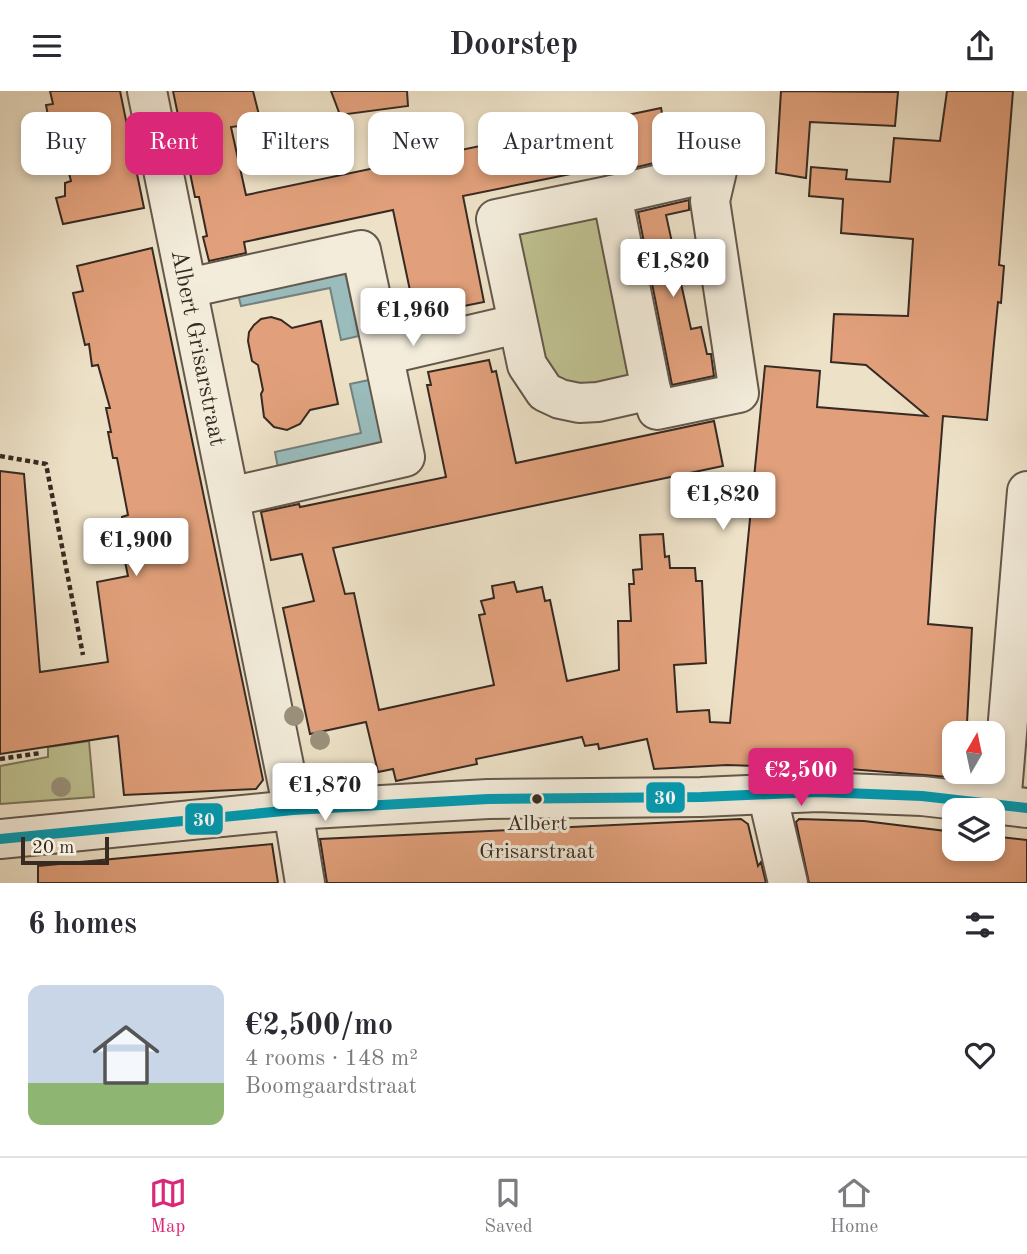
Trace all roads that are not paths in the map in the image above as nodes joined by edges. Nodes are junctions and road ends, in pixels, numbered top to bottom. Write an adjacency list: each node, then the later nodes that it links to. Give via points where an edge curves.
1 (147, 91): 3 (street, Albert Grisarstraat)
2 (612, 195): 4 (street, via 496,219); 6 (street); 6 (street, via 718,171 710,201 738,393 657,410)
3 (188, 288): 5 (street, via 361,250); 8 (street, Albert Grisarstraat)
4 (517, 324): 5 (street); 6 (street, via 534,379 559,399 598,402)
5 (384, 355): 8 (street, via 405,457)
6 (651, 390)
7 (1027, 491): 10 (street)
8 (230, 497): 11 (street, Albert Grisarstraat)
9 (767, 793): 10 (street, via 922,796); 11 (street, via 488,799); 14 (street)
10 (1014, 807)
11 (293, 810): 12 (street); 13 (street, Albert Grisarstraat)
12 (0, 838)
13 (305, 883)
14 (788, 883)

